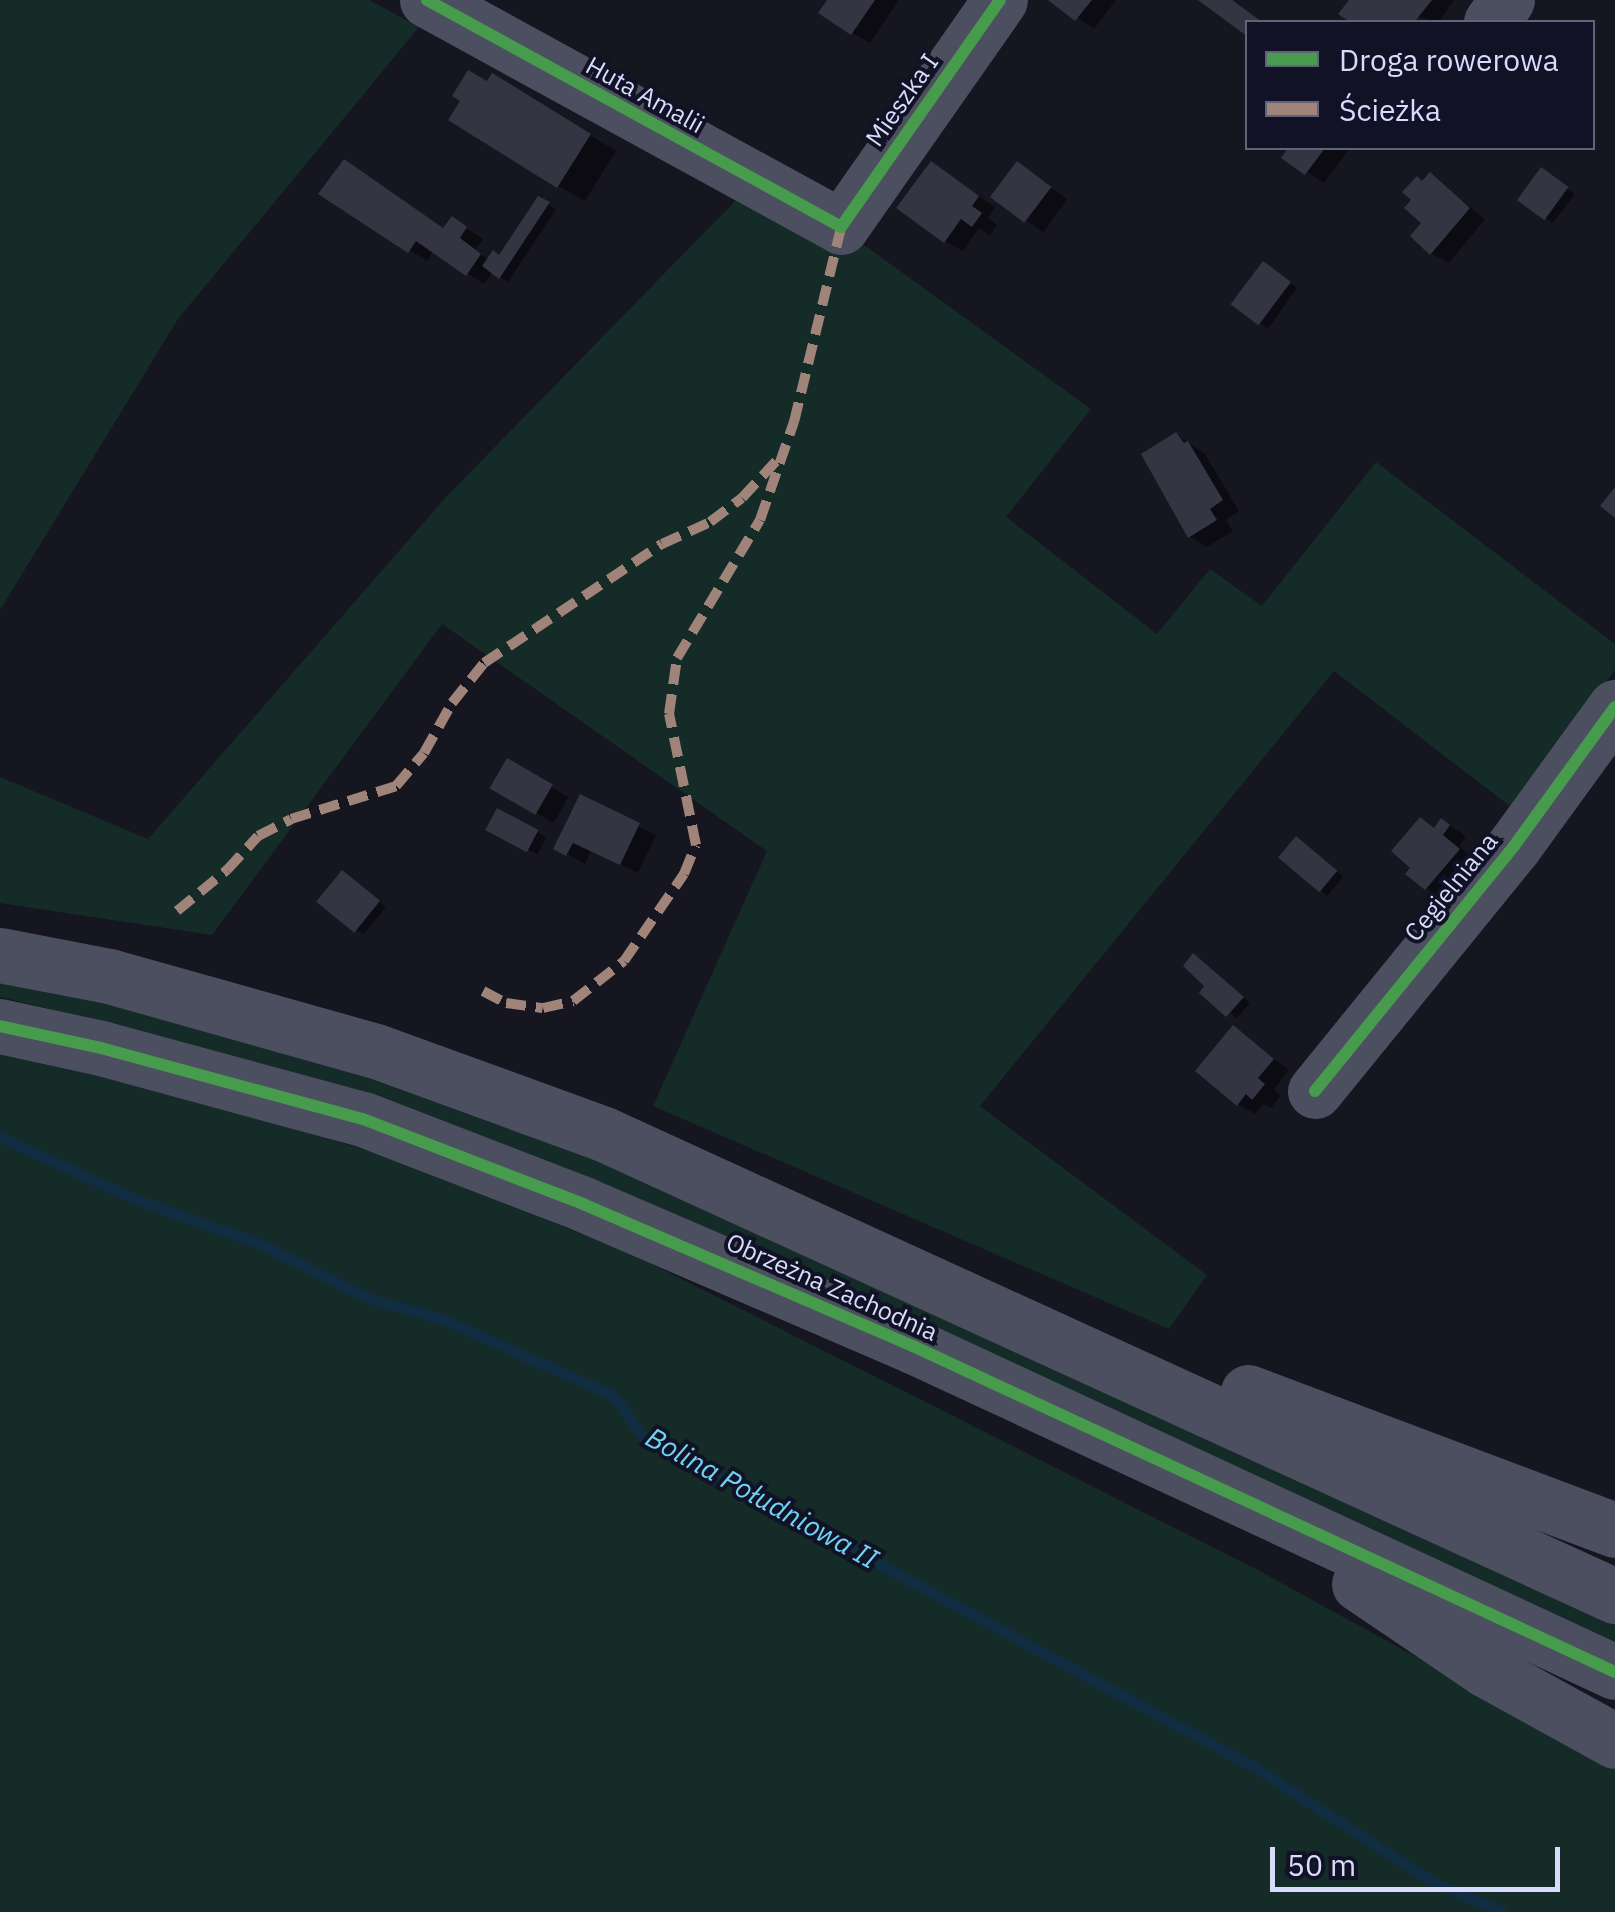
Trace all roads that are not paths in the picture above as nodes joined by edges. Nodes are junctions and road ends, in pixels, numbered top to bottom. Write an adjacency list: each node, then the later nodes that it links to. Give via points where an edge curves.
1 (427, 0): 3 (street, Huta Amalii)
2 (1000, 0): 3 (street, Mieszka I)
3 (842, 226)
4 (1615, 707): 7 (street, Cegielniana, via 1514,846)
5 (0, 956): 8 (street, Obrzeżna Zachodnia, via 109,976 376,1050 604,1134)
6 (0, 1026): 9 (street, Obrzeżna Zachodnia, via 363,1119 583,1204 894,1338)
7 (1315, 1091)
8 (1042, 1335): 10 (street, via 1245,1391); 11 (street, Obrzeżna Zachodnia)
9 (1233, 1498): 12 (street, Obrzeżna Zachodnia); 13 (street, via 1486,1670)
10 (1615, 1530)
11 (1615, 1596)
12 (1615, 1672)
13 (1615, 1741)

